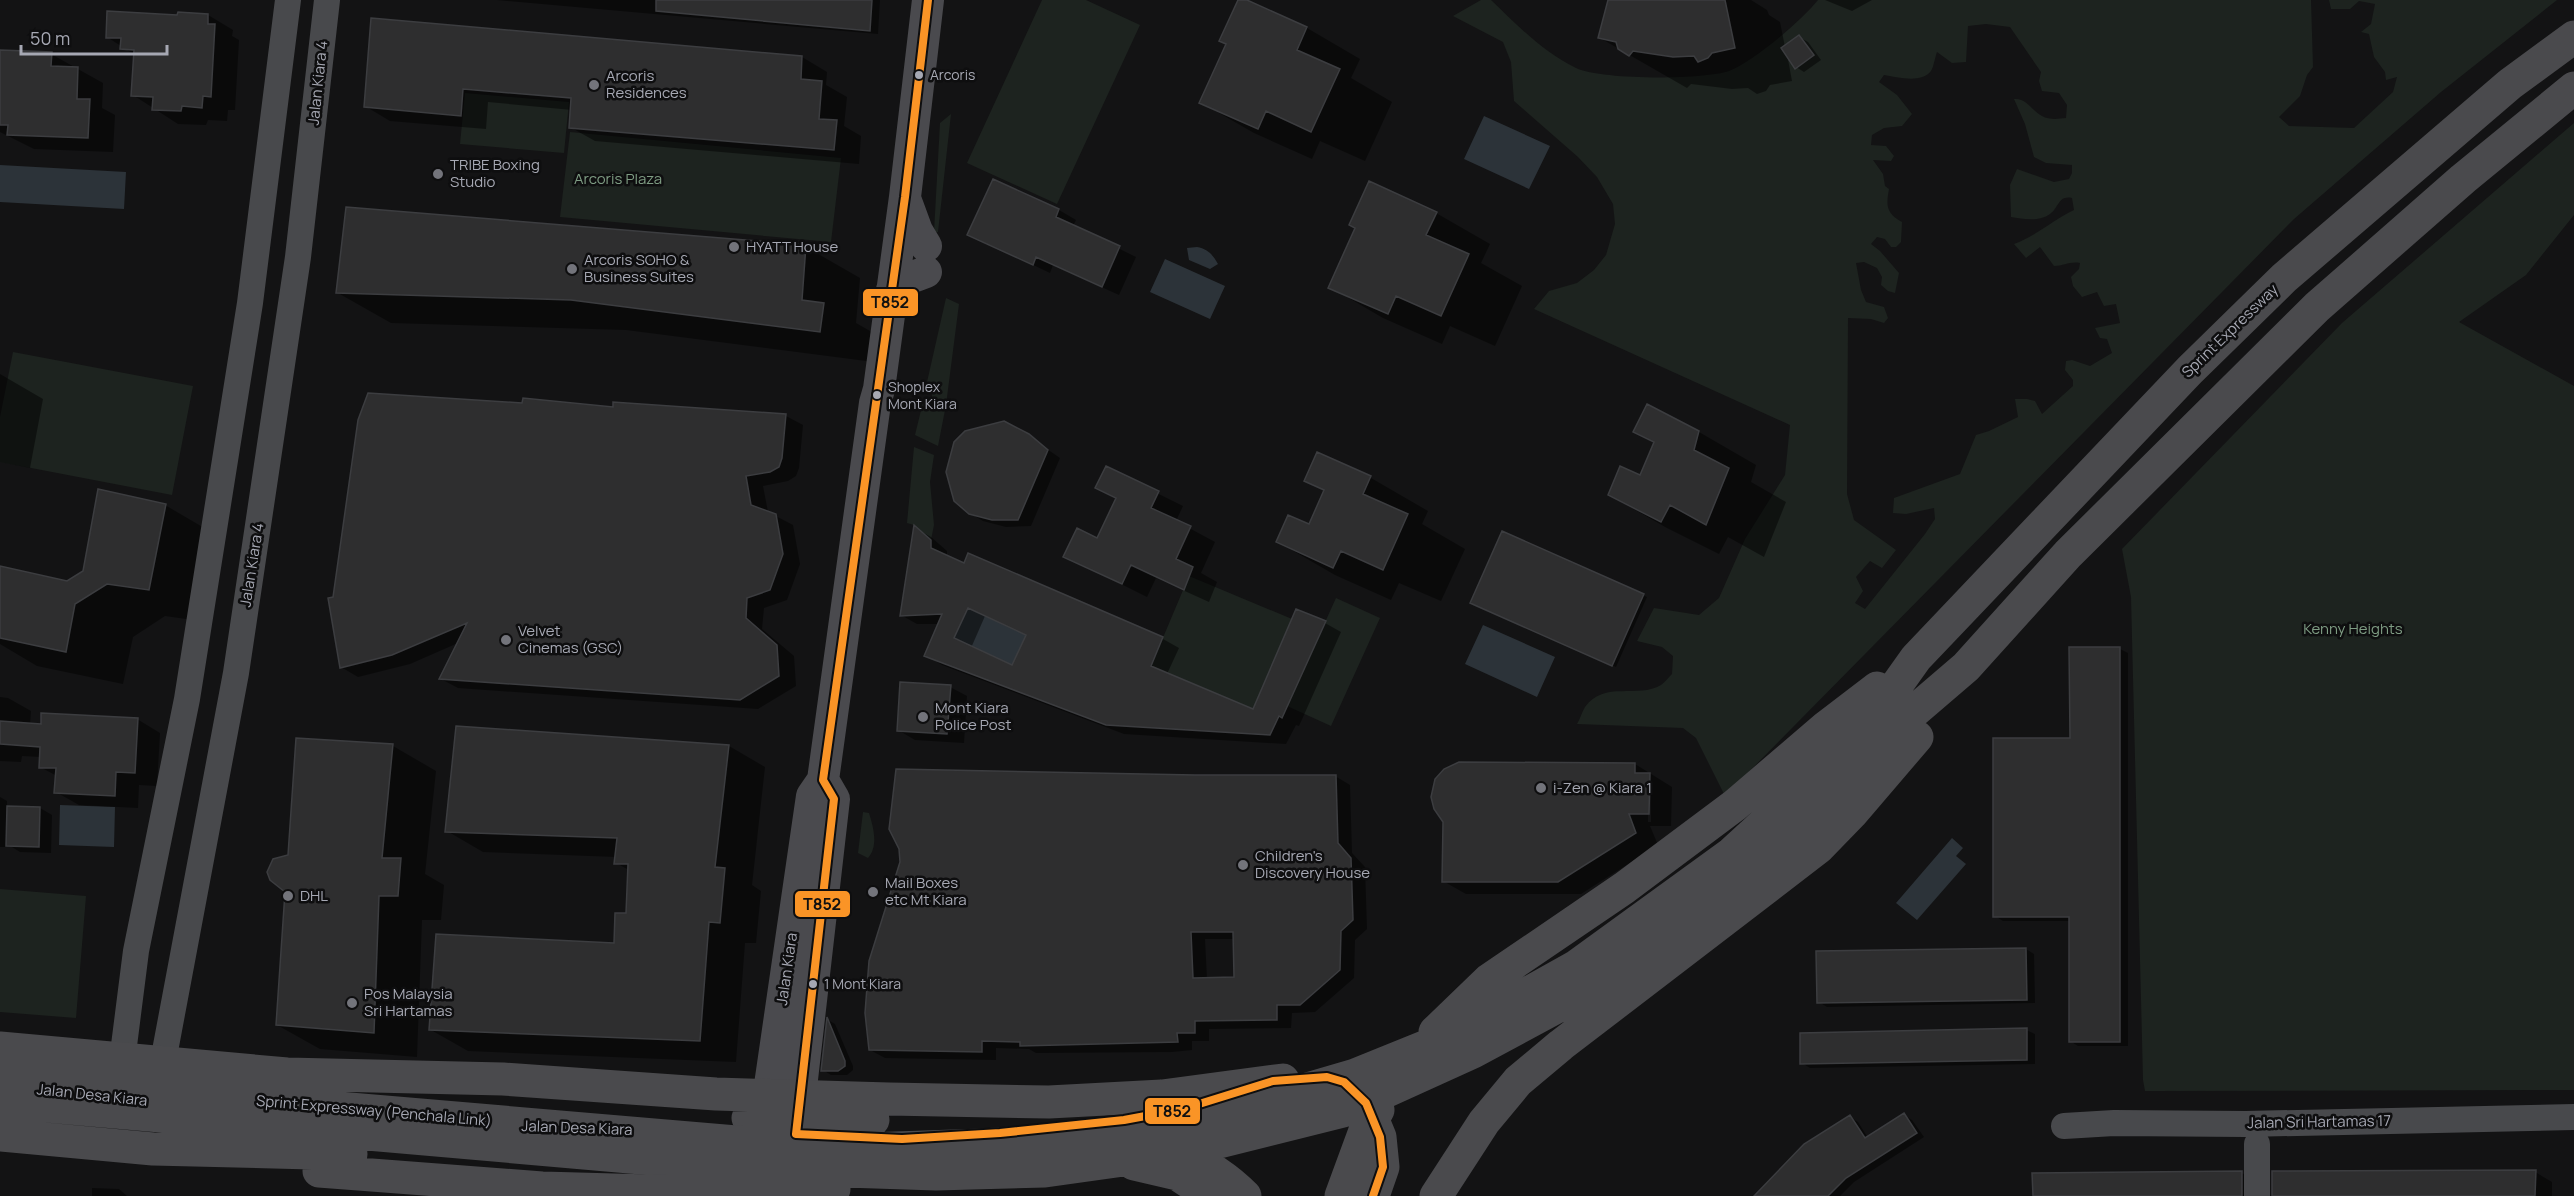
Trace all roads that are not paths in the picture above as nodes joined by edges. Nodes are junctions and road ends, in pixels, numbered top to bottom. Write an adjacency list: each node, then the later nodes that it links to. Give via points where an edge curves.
1 (288, 0): 17 (street, via 250,303 187,699 136,951 120,1063)
2 (327, 0): 19 (street, Jalan Kiara 4, via 282,373 234,684 162,1067)
3 (928, 0): 6 (main road, Jalan Kiara)
4 (2574, 36): 8 (highway, Sprint Expressway, via 2510,84 2284,278 2190,370)
5 (2574, 88): 9 (highway, via 2463,179 2317,308 2068,554)
6 (905, 197): 7 (main road, Jalan Kiara); 7 (main road, via 926,259)
7 (892, 290): 23 (main road, Jalan Kiara, via 824,780 834,799)
8 (1916, 658): 23 (highway, via 1884,704 1816,775 1732,853 1575,967 1449,1037 1355,1075 1215,1116 1095,1137); 27 (highway, via 1624,888 1489,980 1439,1026 1400,1074 1366,1128)
9 (1966, 667): 15 (highway, via 1910,715 1815,815 1684,922 1590,989 1473,1052 1343,1111 1215,1143 1045,1171 947,1174 756,1168); 29 (highway, via 1934,718 1818,848 1518,1081 1484,1122)
10 (0, 1048): 11 (highway)
11 (287, 1074): 13 (highway, via 503,1079 716,1094 1049,1102 1162,1096); 26 (highway, via 312,1084 339,1088 740,1118 1086,1119 1161,1140 1209,1166)
12 (0, 1079): 23 (highway, Sprint Expressway (Penchala Link))
13 (1273, 1081): 23 (highway, via 1183,1109 1124,1120); 28 (highway, via 1327,1077 1344,1082 1366,1103 1380,1137 1383,1167)
14 (0, 1085): 17 (main road, Jalan Desa Kiara)
15 (0, 1102)
16 (0, 1110): 17 (main road, Jalan Desa Kiara)
17 (118, 1110): 19 (main road, Jalan Desa Kiara)
18 (2574, 1117): 20 (street, Jalan Sri Hartamas 17)
19 (159, 1126): 21 (highway); 23 (main road, Jalan Desa Kiara, via 575,1130); 23 (highway, via 336,1173 542,1188); 25 (highway, via 440,1157 790,1177 880,1176 1077,1161 1137,1164 1178,1174)
20 (2064, 1126)
21 (0, 1135)
22 (2257, 1144): 30 (street)
23 (771, 1155): 24 (highway, via 932,1184 1163,1179); 26 (highway, via 853,1163 1100,1144 1160,1131 1183,1132 1228,1159)
24 (1200, 1196)
25 (1210, 1196)
26 (1245, 1196)
27 (1341, 1196)
28 (1372, 1196)
29 (1436, 1196)
30 (2257, 1196)

